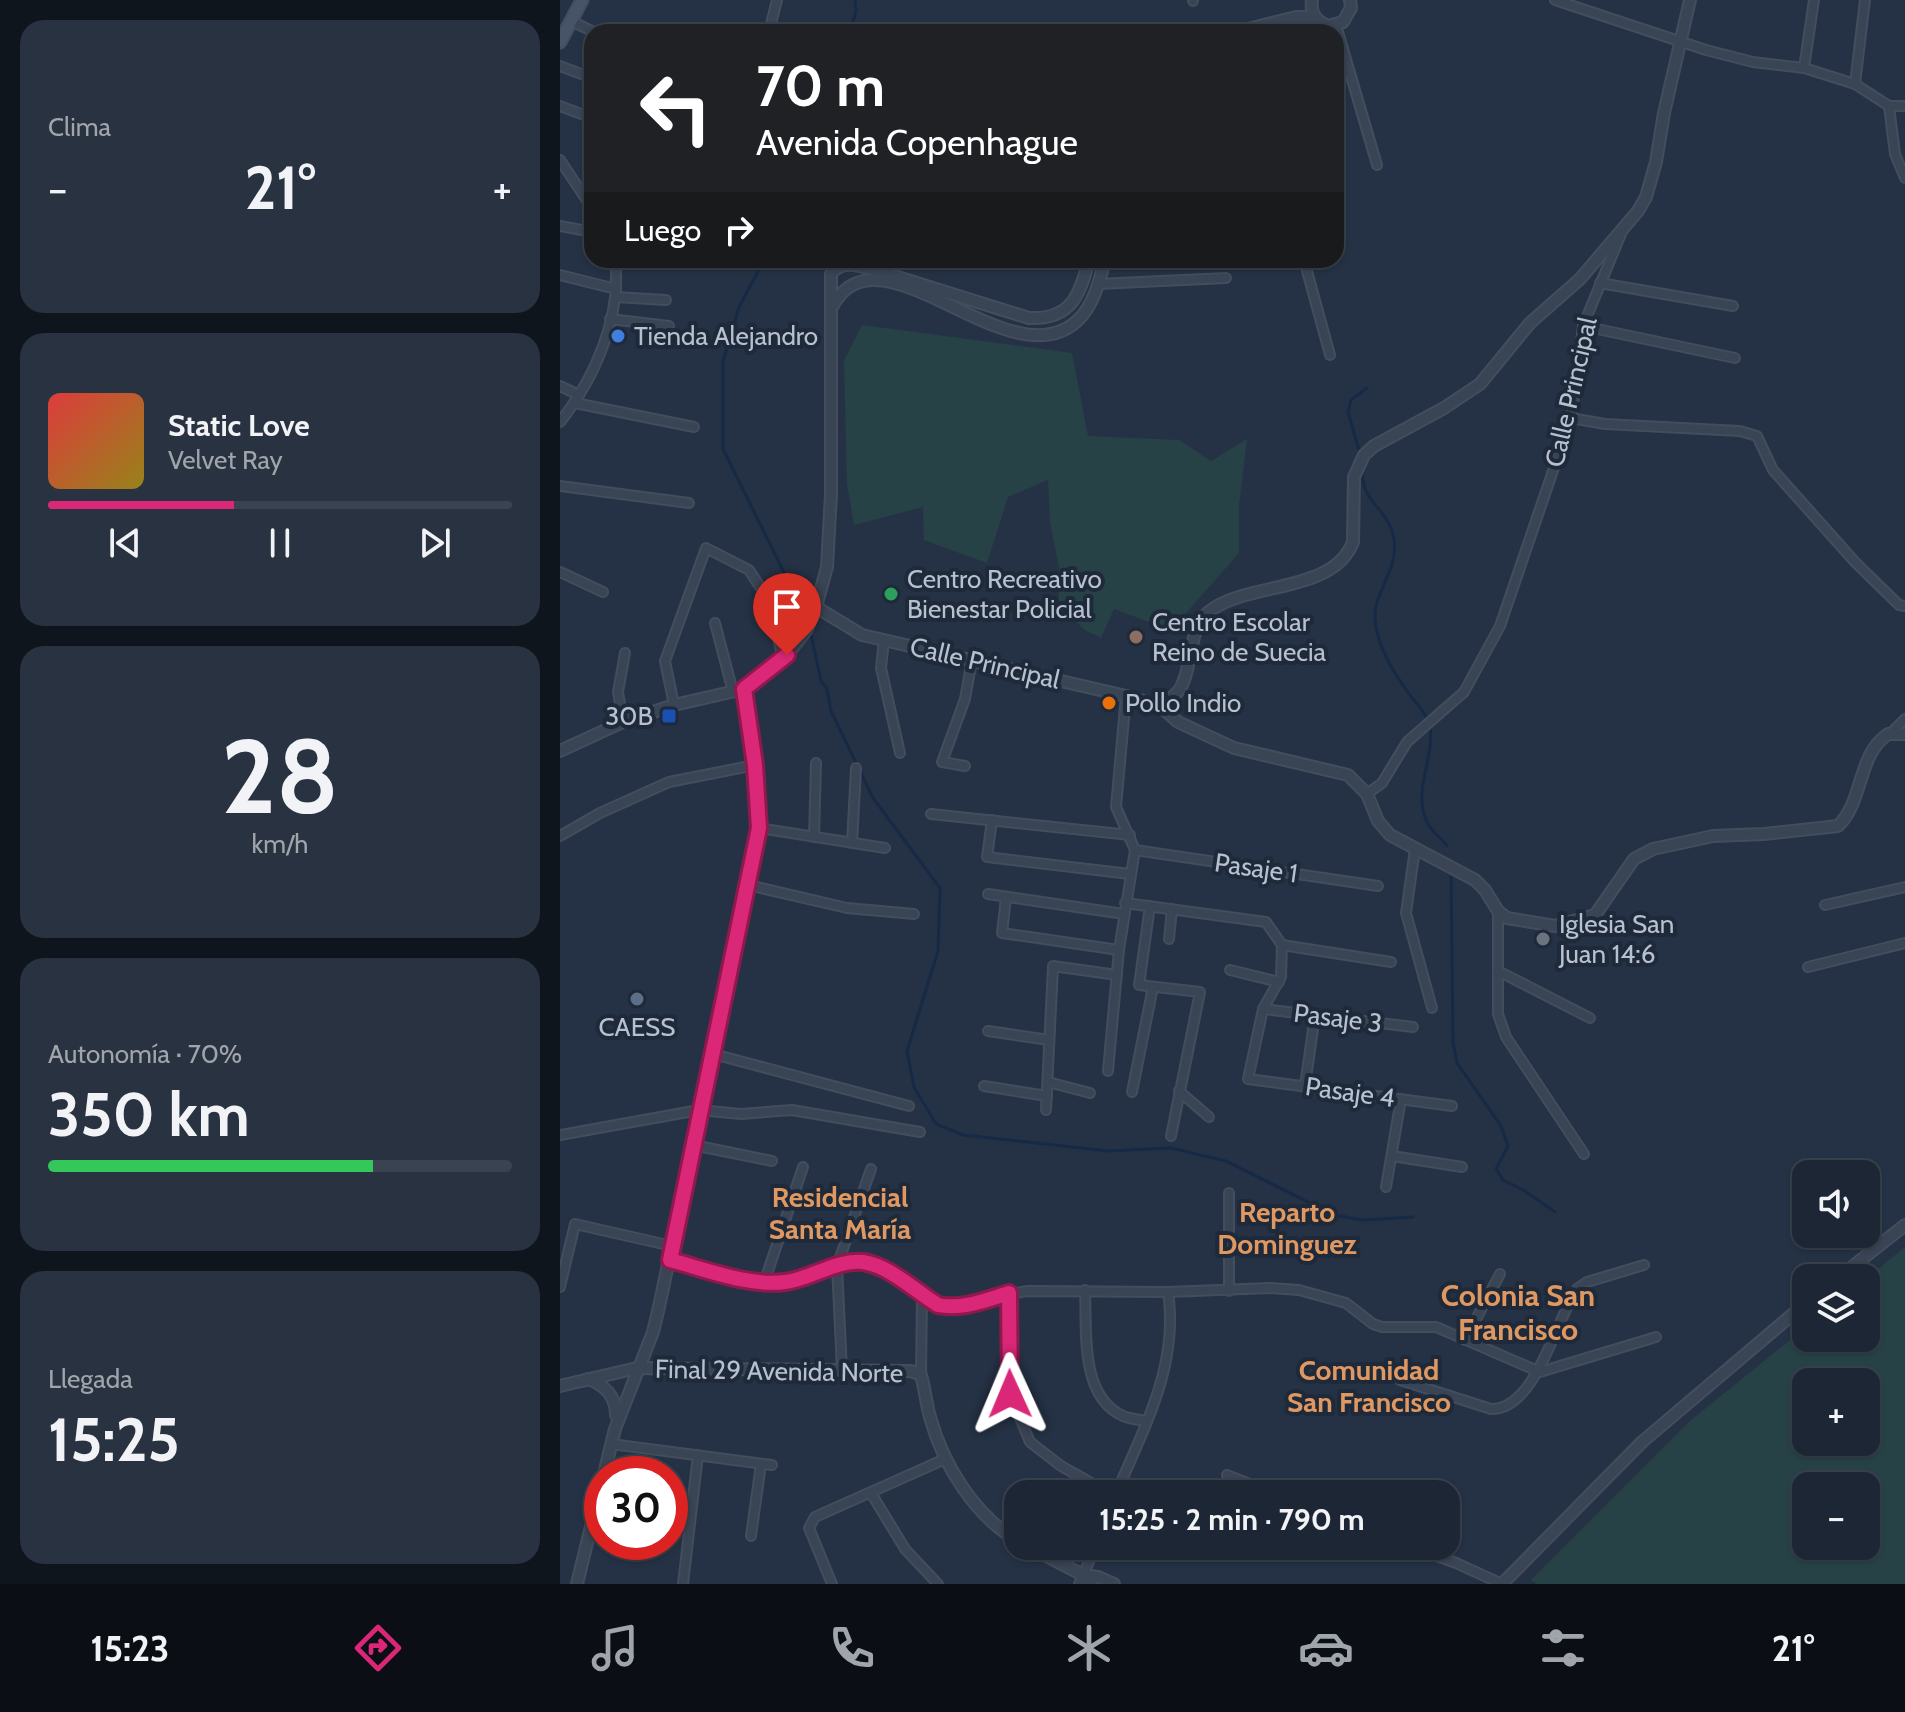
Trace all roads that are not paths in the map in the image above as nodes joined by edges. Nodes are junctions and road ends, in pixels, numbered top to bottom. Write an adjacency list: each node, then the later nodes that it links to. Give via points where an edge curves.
1 (582, 0): 11 (main road)
2 (777, 0): 12 (street)
3 (1350, 0): 15 (street, via 1348,16)
4 (1555, 0): 18 (street)
5 (1690, 0): 18 (street, Calle Principal)
6 (1814, 0): 21 (street)
7 (1865, 0): 23 (street)
8 (1311, 1): 9 (street); 10 (street)
9 (1296, 17): 10 (street); 13 (street)
10 (1314, 17): 14 (street)
11 (571, 21): 16 (street); 17 (main road)
12 (771, 24)
13 (1268, 24)
14 (1328, 24)
15 (1337, 24)
16 (584, 27)
17 (562, 34)
18 (1682, 40): 21 (street, via 1753,62); 33 (street, Calle Principal, via 1646,197)
19 (1344, 52): 30 (street)
20 (560, 66): 22 (street)
21 (1804, 68): 23 (street)
22 (584, 75)
23 (1855, 84): 25 (street)
24 (560, 106): 27 (street)
25 (1889, 106): 26 (street); 28 (street)
26 (1905, 106)
27 (584, 115)
28 (1900, 154): 31 (street)
29 (560, 160): 32 (street)
30 (1377, 165)
31 (1905, 178)
32 (584, 196)
33 (1625, 225): 44 (street, Calle Principal); 74 (street, via 1580,279 1530,323 1480,384 1364,455 1354,477 1353,542 1339,563 1322,574 1242,595 1204,616 1183,684)
34 (560, 226): 35 (street)
35 (584, 230)
36 (615, 268): 46 (street)
37 (838, 268): 49 (street, via 831,274)
38 (865, 268): 39 (street, via 1045,319 1072,303)
39 (1087, 268)
40 (1103, 268): 45 (street)
41 (1306, 268): 53 (street)
42 (560, 275): 46 (street)
43 (1226, 278): 45 (street)
44 (1600, 283): 48 (street); 52 (street, Calle Principal)
45 (1098, 284): 49 (street, via 1077,321 1050,335 1024,334 976,320 923,292 889,282 843,289)
46 (616, 293): 47 (street); 50 (street)
47 (666, 300)
48 (1733, 306)
49 (831, 309): 65 (street, via 831,494 827,567)
50 (610, 319): 51 (street); 56 (street)
51 (669, 326)
52 (1583, 326): 54 (street); 58 (street, Calle Principal)
53 (1330, 355)
54 (1735, 358)
55 (560, 386): 56 (street)
56 (577, 399): 57 (street); 59 (street)
57 (561, 418)
58 (1571, 418): 64 (street, via 1757,436 1773,470 1855,562); 85 (street, Calle Principal, via 1500,626 1464,692 1407,742 1382,783)
59 (694, 427)
60 (560, 486): 61 (street)
61 (689, 503)
62 (560, 572): 63 (street)
63 (603, 592)
64 (1905, 606)
65 (816, 607): 67 (street, Calle Principal, via 862,635); 69 (street, via 806,631)
66 (715, 623): 71 (street)
67 (884, 640): 70 (street, Calle Principal); 80 (street, via 881,668)
68 (625, 653): 76 (street, via 618,692)
69 (783, 660): 71 (street); 73 (street, via 770,602 749,570 706,548 665,661)
70 (972, 660): 72 (street, Calle Principal); 83 (street, via 965,699 942,762)
71 (739, 691): 73 (street); 82 (street)
72 (1126, 696): 74 (street, Calle Principal); 89 (street, via 1116,807)
73 (674, 705): 76 (street)
74 (1160, 706): 85 (street, Calle Principal, via 1178,722 1234,748 1348,775)
75 (1905, 719): 77 (street)
76 (623, 722): 79 (street)
77 (1891, 733): 78 (street); 106 (street, via 1872,749 1838,826 1708,837 1653,849 1634,859 1595,915 1561,925 1511,920)
78 (1905, 734)
79 (560, 751)
80 (900, 753)
81 (816, 763): 91 (street)
82 (755, 765): 88 (street); 90 (street, via 669,782)
83 (965, 766)
84 (856, 768): 92 (street)
85 (1367, 794): 94 (street, via 1383,827)
86 (931, 814): 87 (street)
87 (992, 820): 89 (street); 96 (street, via 987,857)
88 (759, 828): 91 (street); 97 (street)
89 (1130, 835): 95 (street)
90 (560, 836)
91 (814, 837): 92 (street)
92 (852, 843): 93 (street)
93 (885, 848)
94 (1415, 849): 106 (street, via 1475,880); 120 (street, via 1406,913)
95 (1135, 850): 96 (street); 98 (street, Pasaje 1)
96 (1130, 874): 102 (street)
97 (748, 885): 107 (street, via 847,908); 127 (street)
98 (1378, 886)
99 (1905, 887): 103 (street)
100 (988, 894): 101 (street)
101 (1006, 897): 108 (street); 112 (street, via 1002,933)
102 (1125, 903): 104 (street); 108 (street)
103 (1825, 905)
104 (1150, 906): 105 (street); 119 (street, via 1139,985)
105 (1172, 909): 109 (street); 111 (street, via 1266,922)
106 (1498, 911): 116 (street)
107 (914, 914)
108 (1124, 914): 112 (street)
109 (1169, 939)
110 (1905, 943): 114 (street)
111 (1282, 945): 113 (street); 118 (street)
112 (1119, 950): 117 (street)
113 (1391, 962)
114 (1808, 967)
115 (1230, 970): 118 (street)
116 (1498, 971): 123 (street); 146 (street, via 1498,1014 1506,1037)
117 (1117, 975): 126 (street, via 1053,966); 128 (street)
118 (1279, 982): 121 (street)
119 (1153, 987): 132 (street, via 1200,992); 133 (street)
120 (1432, 1008)
121 (1263, 1009): 122 (street, Pasaje 3); 131 (street, Pasaje 4, via 1248,1079)
122 (1315, 1015): 124 (street, Pasaje 3); 131 (street)
123 (1590, 1018)
124 (1413, 1027)
125 (988, 1031): 126 (street)
126 (1049, 1040): 129 (street)
127 (713, 1054): 137 (street); 139 (street)
128 (1108, 1071)
129 (1048, 1082): 134 (street); 135 (street)
130 (984, 1086): 135 (street)
131 (1305, 1086): 136 (street, Pasaje 4)
132 (1179, 1091): 141 (street); 144 (street)
133 (1132, 1092)
134 (1090, 1093)
135 (1047, 1096): 140 (street)
136 (1401, 1099): 138 (street, Pasaje 4); 147 (street)
137 (909, 1106)
138 (1452, 1106)
139 (699, 1110): 142 (street, via 792,1110); 143 (street); 145 (street)
140 (1046, 1110)
141 (1209, 1117)
142 (920, 1132)
143 (560, 1135)
144 (1171, 1136)
145 (693, 1145): 148 (street); 155 (street)
146 (1584, 1154)
147 (1392, 1156): 150 (street); 152 (street)
148 (772, 1161)
149 (803, 1167): 162 (street)
150 (1462, 1167)
151 (871, 1169): 160 (street)
152 (1386, 1187)
153 (1229, 1193): 165 (street)
154 (1905, 1225): 158 (street)
155 (672, 1246): 156 (street, via 575,1224); 157 (street)
156 (564, 1251): 163 (street)
157 (670, 1260): 162 (street); 172 (street, via 653,1332)
158 (1856, 1264)
159 (1644, 1265): 174 (street, via 1577,1289)
160 (837, 1266): 162 (street, via 793,1281); 168 (street, via 874,1265); 173 (street)
161 (1500, 1274): 171 (street)
162 (764, 1283)
163 (560, 1287)
164 (1085, 1290): 166 (street); 167 (street); 179 (street, via 1089,1372 1101,1396 1121,1416)
165 (1229, 1291): 166 (street); 171 (street, via 1312,1292 1346,1303 1378,1326 1436,1327)
166 (1168, 1292): 179 (street, via 1171,1347)
167 (1009, 1293): 168 (street, via 946,1306); 188 (street, via 1010,1394 1030,1442)
168 (922, 1295): 175 (street)
169 (1792, 1315): 205 (street, via 1642,1442)
170 (1656, 1337): 174 (street)
171 (1465, 1340): 174 (street)
172 (637, 1368): 173 (street, Final 29 Avenida Norte); 176 (street, Final 29 Avenida Norte); 180 (street)
173 (842, 1370): 175 (street, Final 29 Avenida Norte)
174 (1537, 1372): 177 (street, via 1516,1400 1496,1409)
175 (921, 1375): 184 (street)
176 (588, 1379): 178 (street, Final 29 Avenida Norte); 180 (street, via 613,1397)
177 (1400, 1380)
178 (560, 1386)
179 (1147, 1421): 189 (street)
180 (615, 1429): 181 (street)
181 (611, 1444): 182 (street); 183 (street)
182 (698, 1455): 185 (street); 200 (street)
183 (608, 1456)
184 (945, 1459): 191 (street); 192 (street)
185 (761, 1464): 186 (street); 193 (street)
186 (772, 1465)
187 (1227, 1475): 190 (street)
188 (1087, 1480)
189 (1120, 1480)
190 (1240, 1480)
191 (871, 1493): 201 (street, via 811,1522); 202 (street, via 905,1549)
192 (1004, 1533)
193 (751, 1536)
194 (584, 1555): 199 (street)
195 (1049, 1560): 198 (street)
196 (1090, 1560): 198 (street)
197 (1448, 1560): 205 (street)
198 (1081, 1580): 203 (street); 204 (street, via 1098,1577)
199 (577, 1584)
200 (683, 1584)
201 (832, 1584)
202 (938, 1584)
203 (1091, 1584)
204 (1114, 1584)
205 (1502, 1584)

